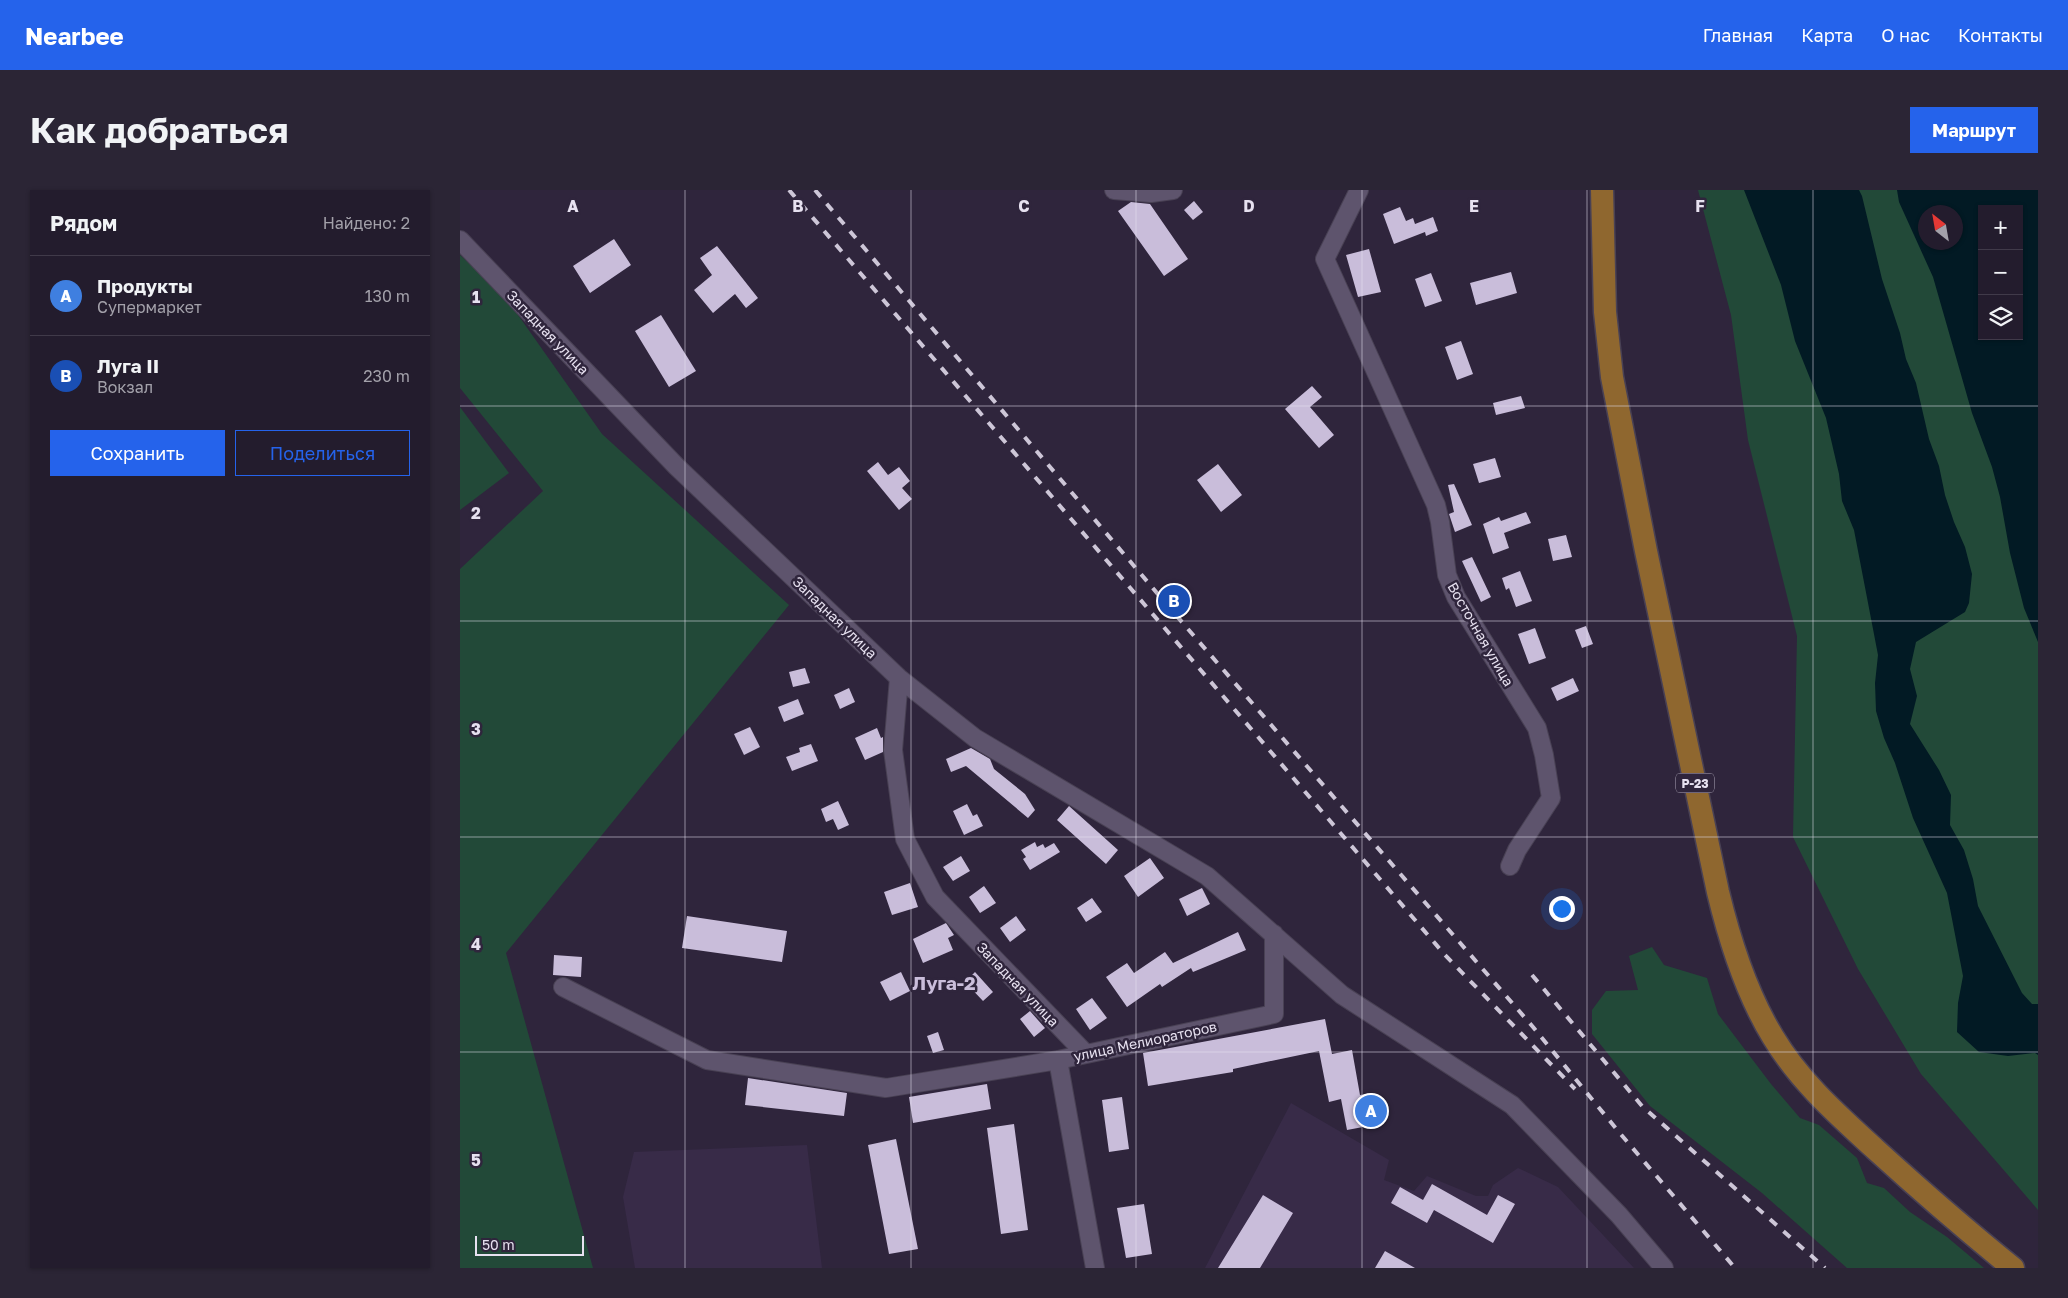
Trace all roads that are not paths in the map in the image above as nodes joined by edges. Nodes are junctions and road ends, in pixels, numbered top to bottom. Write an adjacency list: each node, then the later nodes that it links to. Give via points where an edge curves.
1 (1114, 190): 2 (street, via 1151,193)
2 (1173, 190)
3 (1359, 190): 7 (street, Восточная улица, via 1325,259 1436,504 1445,567 1456,597 1537,728 1544,755 1551,798)
4 (1602, 190): 14 (main road, Р-23, via 1606,312 1612,377 1718,892 1738,961 1773,1038 1822,1101)
5 (460, 240): 6 (street, Западная улица, via 677,467)
6 (899, 678): 8 (street, via 975,738 1208,876); 10 (street, Западная улица, via 894,750 905,838 935,897)
7 (1510, 866)
8 (1274, 934): 10 (street, улица Мелиораторов, via 1274,1014); 13 (street, via 1342,994 1512,1105 1619,1215)
9 (563, 987): 11 (street, via 707,1060 886,1088)
10 (1085, 1053): 11 (street, улица Мелиораторов)
11 (1058, 1060): 12 (street, улица Мелиораторов)
12 (1095, 1268)
13 (1664, 1268)
14 (2013, 1268)

